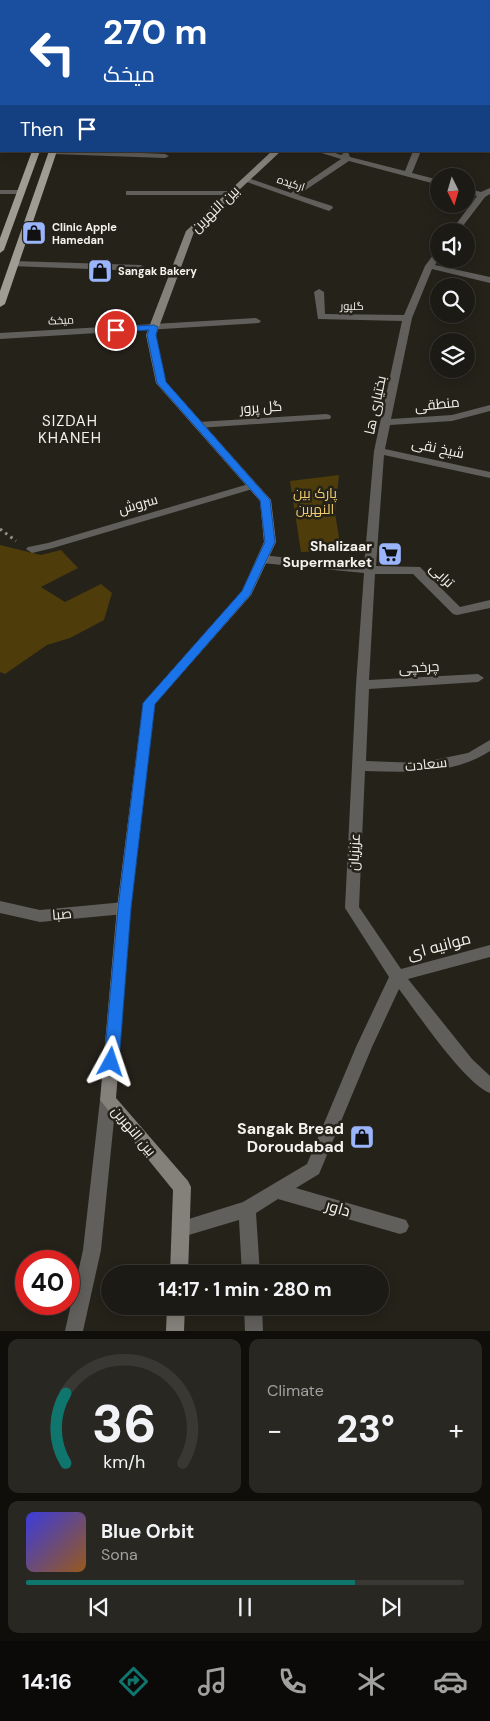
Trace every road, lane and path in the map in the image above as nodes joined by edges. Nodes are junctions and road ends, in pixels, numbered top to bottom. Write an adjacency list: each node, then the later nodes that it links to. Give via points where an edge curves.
1 (36, 152): 12 (main road)
2 (53, 152): 7 (street); 21 (main road)
3 (276, 152): 9 (street, بین النهرین)
4 (326, 152): 6 (street)
5 (417, 152): 8 (street)
6 (346, 155): 8 (street); 16 (street)
7 (165, 156)
8 (407, 175): 10 (street)
9 (245, 180): 15 (street, بین النهرین); 16 (street, ارکیده)
10 (430, 181)
11 (0, 192): 12 (street)
12 (21, 192): 19 (main road)
13 (486, 192): 18 (street)
14 (129, 193): 15 (street)
15 (231, 193): 29 (street, بین النهرین, via 190,231)
16 (294, 195): 17 (street, ارکیده)
17 (329, 208)
18 (461, 223)
19 (2, 240): 20 (main road)
20 (0, 250)
21 (14, 264): 23 (street); 26 (main road)
22 (429, 266): 24 (street); 27 (street, بختیاری ها)
23 (141, 268)
24 (490, 280)
25 (319, 292): 27 (street, گلپور, via 321,317)
26 (0, 304)
27 (407, 318): 33 (street, بختیاری ها)
28 (256, 322): 29 (street, میخک)
29 (154, 327): 30 (street, میخک); 34 (street, بین النهرین, via 151,335 161,383)
30 (0, 336)
31 (490, 408): 33 (street, منطقی, via 438,420)
32 (326, 417): 34 (street, گل پرور)
33 (385, 422): 35 (street, بختیاری ها)
34 (198, 425): 37 (street, بین النهرین)
35 (379, 451): 36 (street, شیخ نقی); 40 (street, بختیاری ها)
36 (490, 475)
37 (252, 486): 38 (street, سروش); 39 (street, بین النهرین, via 265,500 270,542)
38 (32, 549)
39 (262, 559): 40 (street); 47 (street, بین النهرین, via 247,592 149,703)
40 (370, 570): 41 (street, ترابی, via 416,570 457,611); 43 (street, عزیزیان)
41 (490, 604)
42 (478, 678): 43 (street, چرخچی)
43 (362, 685): 45 (street, عزیزیان)
44 (490, 745): 45 (street, سعادت, via 472,757 419,768)
45 (359, 766): 49 (street, عزیزیان, via 352,908)
46 (0, 907): 47 (street, صبا, via 40,916)
47 (124, 908): 51 (street, بین النهرین)
48 (490, 950): 49 (street, موانیه ای)
49 (397, 976): 50 (street, عزیزیان, via 466,1064); 52 (street, via 313,1169)
50 (490, 1086)
51 (108, 1100): 55 (street, بین النهرین, via 182,1187); 60 (street, via 92,1250)
52 (277, 1191): 53 (street); 54 (street, داور)
53 (247, 1209): 55 (street); 57 (street)
54 (400, 1226)
55 (182, 1229): 56 (street, بین النهرین)
56 (180, 1265)
57 (250, 1265)
58 (175, 1315): 61 (street)
59 (253, 1315): 62 (street)
60 (74, 1331)
61 (174, 1331)
62 (254, 1331)

